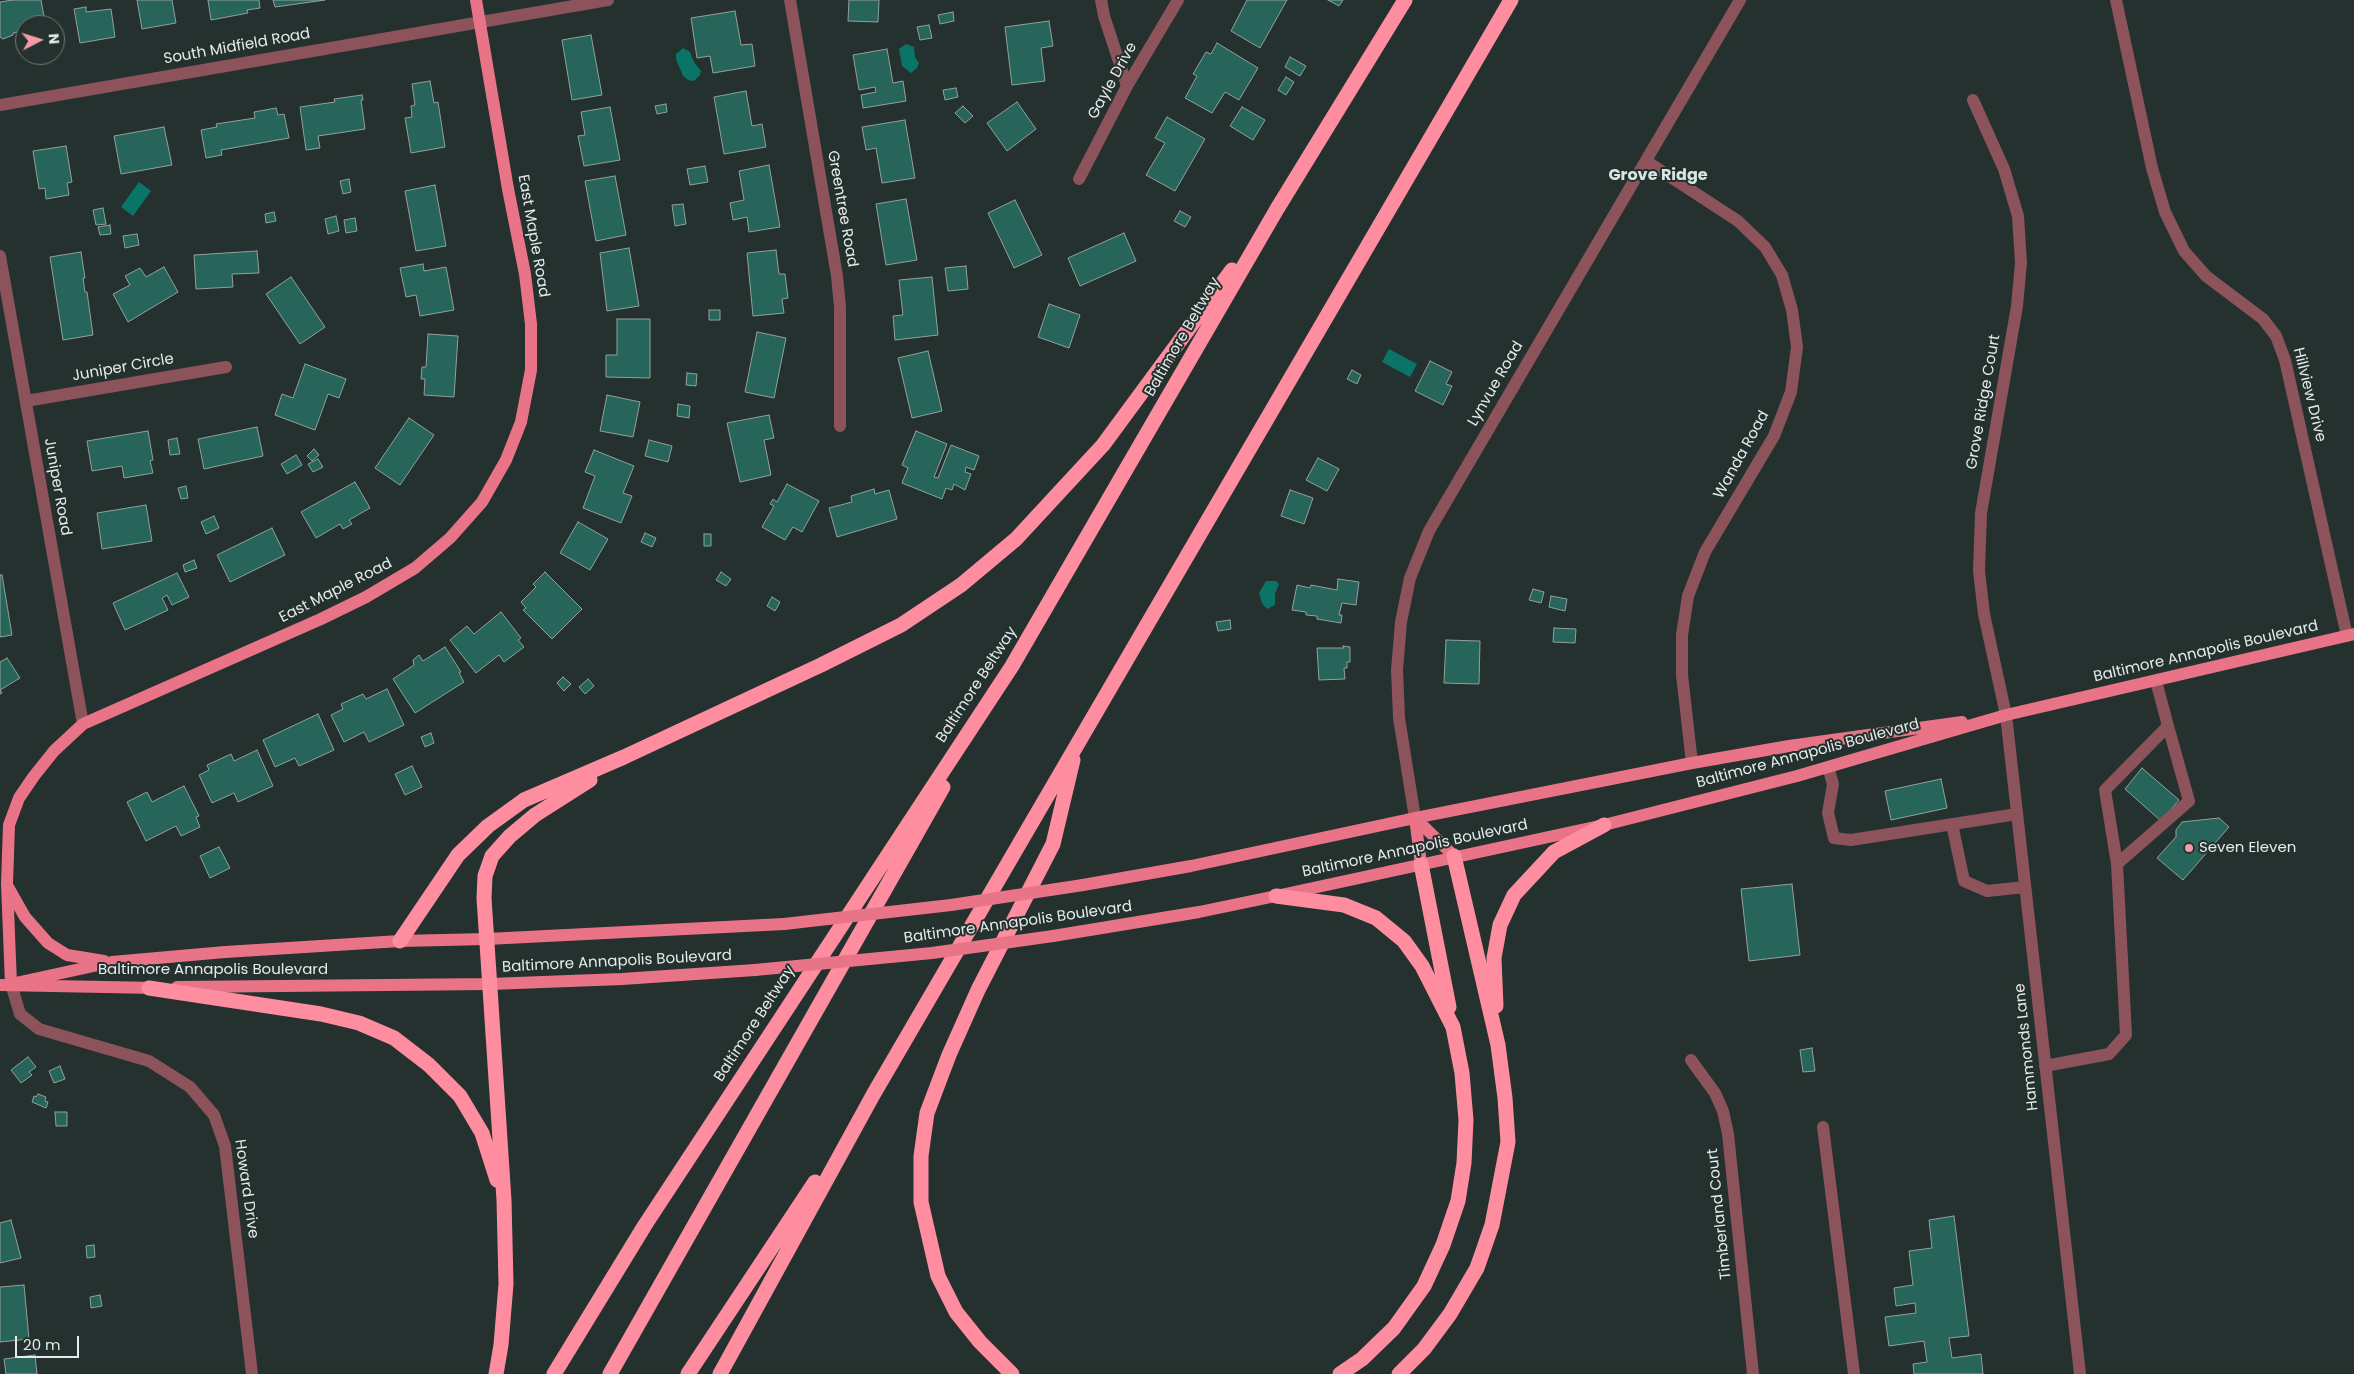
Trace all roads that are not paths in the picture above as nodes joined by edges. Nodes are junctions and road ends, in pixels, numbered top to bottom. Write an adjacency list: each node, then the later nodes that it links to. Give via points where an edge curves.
1 (476, 0): 10 (main road, East Maple Road)
2 (608, 0): 10 (street, South Midfield Road)
3 (790, 0): 20 (street, Greentree Road, via 837,276)
4 (1101, 0): 11 (street)
5 (1178, 0): 11 (street, Gayle Drive)
6 (1405, 0): 16 (highway, Baltimore Beltway)
7 (1511, 0): 27 (highway)
8 (1740, 0): 14 (street, Lynvue Road)
9 (2116, 0): 21 (street, Hillview Drive, via 2152,168 2165,212 2184,251 2206,276 2263,319 2276,336 2286,360)
10 (480, 21): 13 (street, South Midfield Road); 25 (main road, East Maple Road, via 531,324 531,370 521,422 506,460 486,494 450,538 422,562 366,598)
11 (1127, 86): 15 (street, Gayle Drive)
12 (1973, 100): 24 (street, Grove Ridge Court, via 2010,188 2018,216 2022,263 1981,512 1980,571 1984,614)
13 (0, 105)
14 (1646, 161): 29 (street, Wanda Road, via 1738,221 1765,247 1782,275 1792,310 1797,347 1791,392 1774,436 1705,552 1688,596 1682,634 1682,675); 32 (street, Lynvue Road, via 1429,531 1410,578 1401,622 1397,670 1399,718)
15 (1079, 178)
16 (1277, 209): 22 (highway, Baltimore Beltway); 28 (highway, via 1104,445 1016,539 961,585 901,625)
17 (0, 256): 19 (street, Juniper Road)
18 (226, 367): 19 (street, Juniper Circle)
19 (26, 401): 25 (street, Juniper Road)
20 (840, 426)
21 (2350, 635): 23 (main road, Baltimore Annapolis Boulevard)
22 (1012, 666): 57 (highway, Baltimore Beltway, via 661,1201); 58 (highway)
23 (2156, 681): 24 (main road, Baltimore Annapolis Boulevard); 26 (street)
24 (2006, 715): 29 (main road, Baltimore Annapolis Boulevard); 30 (main road, Baltimore Annapolis Boulevard); 31 (street, Hammonds Lane)
25 (83, 724): 38 (main road, East Maple Road, via 54,752 19,798 9,825)
26 (2168, 726): 37 (street, via 2105,790); 37 (street, via 2189,801)
27 (1078, 742): 52 (highway); 61 (highway, via 1053,844 978,990 949,1055 927,1113 921,1156 921,1202 938,1276 956,1312)
28 (624, 757): 42 (highway, via 535,815 492,856 484,898); 43 (highway, via 524,800 488,826 458,855)
29 (1692, 763): 32 (main road, Baltimore Annapolis Boulevard)
30 (1828, 768): 33 (main road, Baltimore Annapolis Boulevard); 34 (street, via 1833,784 1828,813 1834,838 1851,840)
31 (2017, 814): 34 (street); 39 (street, Hammonds Lane)
32 (1416, 818): 35 (main road); 36 (main road); 42 (main road, Baltimore Annapolis Boulevard, bridge, via 1191,866 951,905 784,924)
33 (1604, 824): 35 (main road, Baltimore Annapolis Boulevard); 49 (highway, via 1554,852 1514,895 1500,924 1494,958)
34 (1952, 824): 39 (street, via 1964,881 1987,891)
35 (1454, 856): 36 (main road, Baltimore Annapolis Boulevard); 49 (highway)
36 (1421, 864): 40 (main road, Baltimore Annapolis Boulevard); 48 (highway)
37 (2117, 864): 51 (street, via 2126,1035 2109,1054)
38 (6, 884): 41 (main road); 44 (main road, via 25,917 48,943 66,955); 46 (main road, East Maple Road)
39 (2025, 887): 51 (street, Hammonds Lane)
40 (1276, 896): 45 (main road, Baltimore Annapolis Boulevard, bridge, via 1199,912 932,953 754,970); 48 (highway, via 1344,905 1376,918 1404,941 1422,966)
41 (0, 897)
42 (488, 939): 43 (main road, Baltimore Annapolis Boulevard); 45 (highway)
43 (400, 940): 44 (main road, Baltimore Annapolis Boulevard)
44 (112, 962): 46 (main road, Baltimore Annapolis Boulevard)
45 (490, 984): 47 (main road, Baltimore Annapolis Boulevard); 54 (highway)
46 (6, 985): 47 (main road, Baltimore Annapolis Boulevard); 55 (street, Howard Drive, via 20,1014 38,1029 149,1061 190,1087 214,1115 225,1146)
47 (149, 988): 54 (highway, via 321,1014 359,1023 394,1038 429,1065 460,1096 482,1133)
48 (1453, 1028): 62 (highway, via 1462,1073 1466,1120 1458,1201 1424,1286 1394,1328 1362,1359)
49 (1498, 1045): 63 (highway, via 1506,1098 1508,1142 1492,1225 1477,1268 1450,1314 1424,1349)
50 (1691, 1060): 64 (street, Timberland Court, via 1715,1093 1728,1134)
51 (2045, 1066): 66 (street, Hammonds Lane)
52 (873, 1095): 59 (highway); 60 (highway)
53 (1823, 1127): 65 (street)
54 (504, 1200): 56 (highway, via 506,1284)
55 (252, 1374)
56 (496, 1374)
57 (554, 1374)
58 (610, 1374)
59 (688, 1374)
60 (720, 1374)
61 (1012, 1374)
62 (1340, 1374)
63 (1399, 1374)
64 (1753, 1374)
65 (1854, 1374)
66 (2080, 1374)

